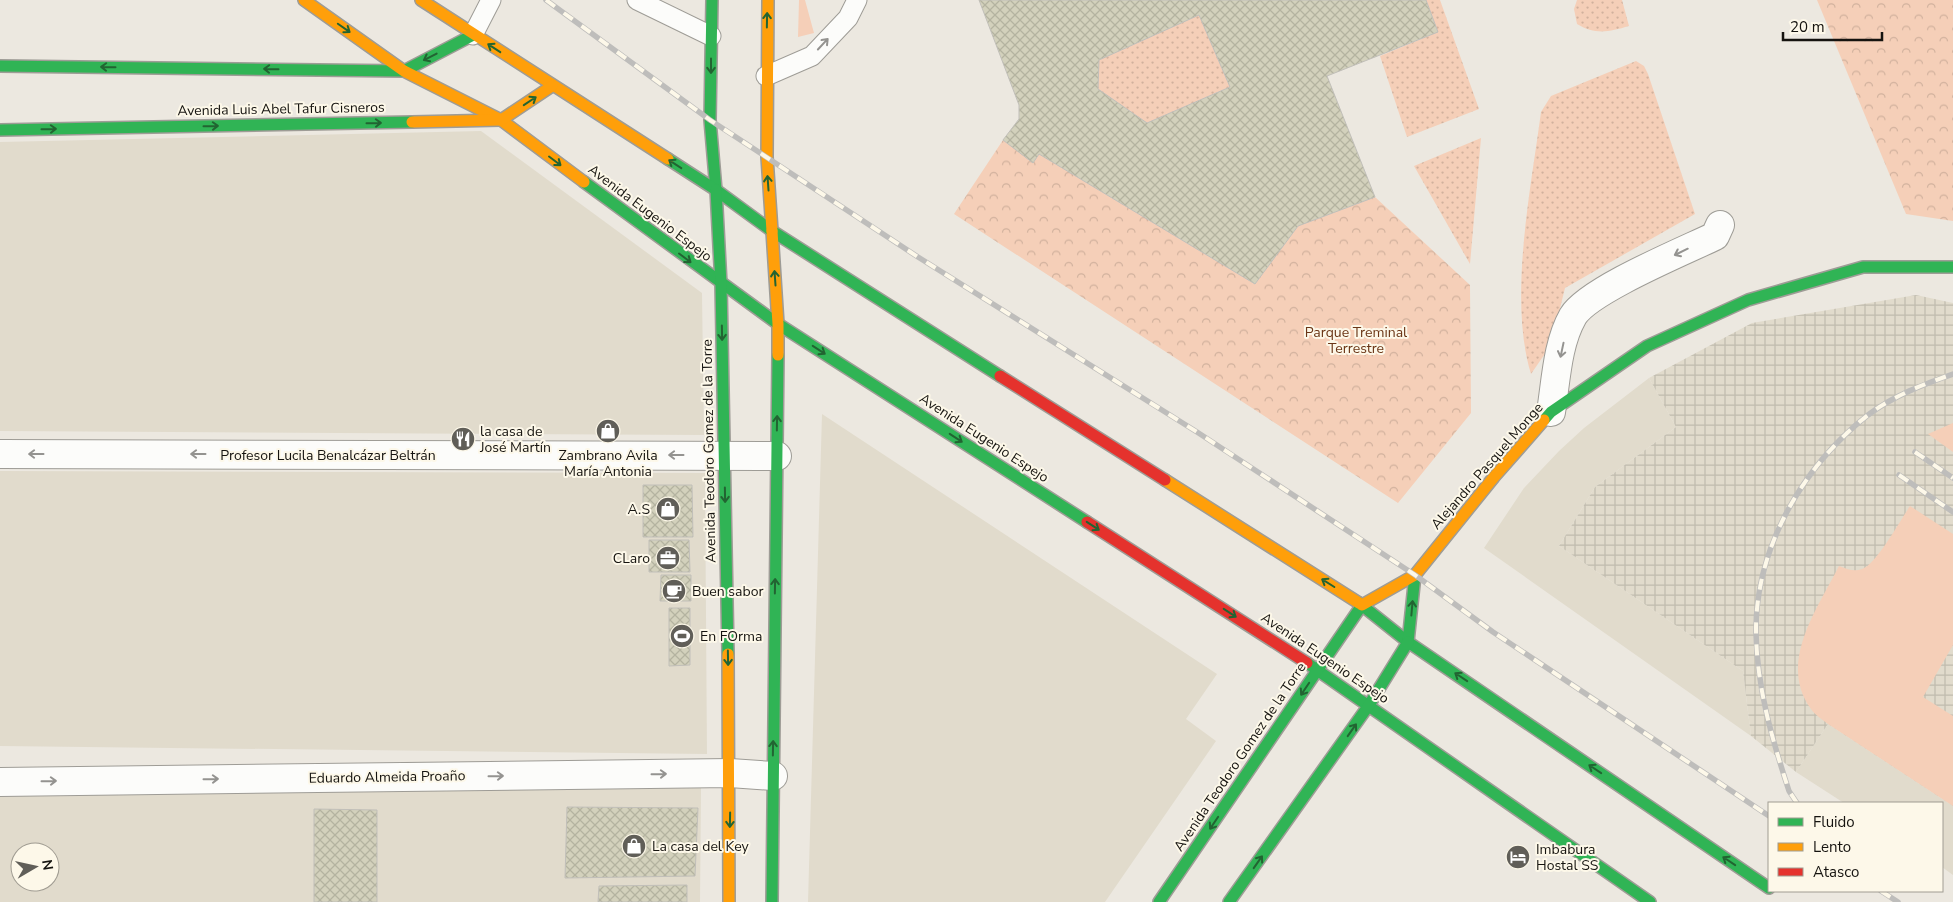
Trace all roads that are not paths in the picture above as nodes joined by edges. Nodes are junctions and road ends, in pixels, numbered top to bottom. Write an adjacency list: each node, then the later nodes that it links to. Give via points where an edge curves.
1 (304, 0): 11 (main road, Avenida Eugenio Espejo, one-way to 11)
2 (421, 0): 8 (main road)
3 (491, 0): 8 (lane)
4 (637, 0): 9 (lane)
5 (712, 0): 9 (main road, Avenida Teodoro Gomez de la Torre)
6 (768, 0): 12 (main road, one-way to 6)
7 (857, 0): 12 (lane, one-way to 7, via 812,56 848,18)
8 (473, 35): 11 (main road, one-way to 11); 13 (main road, one-way to 8)
9 (711, 36): 16 (main road, Avenida Teodoro Gomez de la Torre, one-way to 16, via 710,120)
10 (0, 66): 11 (main road, one-way to 10)
11 (404, 71): 14 (main road, Avenida Eugenio Espejo)
12 (766, 76): 18 (main road, one-way to 12)
13 (552, 86): 14 (main road, one-way to 13); 16 (main road, one-way to 13)
14 (501, 120): 15 (main road, Avenida Luis Abel Tafur Cisneros, one-way to 14); 20 (main road, Avenida Eugenio Espejo, one-way to 20)
15 (0, 130)
16 (716, 190): 18 (main road); 20 (main road, Avenida Teodoro Gomez de la Torre)
17 (1720, 225): 22 (street, one-way to 22, via 1715,236 1592,297 1574,315 1562,344)
18 (772, 231): 21 (main road, one-way to 18); 27 (main road, one-way to 18)
19 (1953, 268): 22 (main road, Alejandro Pasquel Monge, via 1863,267 1748,300 1647,346)
20 (721, 284): 21 (main road, Avenida Eugenio Espejo); 24 (main road, Avenida Teodoro Gomez de la Torre, one-way to 24)
21 (778, 324): 25 (main road, one-way to 21); 29 (main road, Avenida Eugenio Espejo, one-way to 29)
22 (1551, 412): 26 (main road, Alejandro Pasquel Monge)
23 (0, 454): 24 (street, Profesor Lucila Benalcázar Beltrán, one-way to 23)
24 (724, 455): 25 (street, Profesor Lucila Benalcázar Beltrán); 31 (main road, Avenida Teodoro Gomez de la Torre, one-way to 31)
25 (777, 456): 32 (main road, one-way to 25)
26 (1415, 575): 27 (main road, Alejandro Pasquel Monge); 28 (main road, one-way to 26)
27 (1362, 605): 28 (main road); 29 (main road, Avenida Teodoro Gomez de la Torre)
28 (1408, 642): 30 (main road); 34 (main road, one-way to 28)
29 (1318, 670): 30 (main road, Avenida Eugenio Espejo); 37 (main road, Avenida Teodoro Gomez de la Torre, one-way to 37)
30 (1369, 705): 38 (main road, one-way to 30); 39 (main road, Avenida Eugenio Espejo)
31 (730, 773): 32 (street, Eduardo Almeida Proaño); 33 (street, Eduardo Almeida Proaño, one-way to 31); 35 (main road, Avenida Teodoro Gomez de la Torre, one-way to 35)
32 (773, 776): 36 (main road)
33 (0, 782)
34 (1768, 887)
35 (729, 902)
36 (772, 902)
37 (1159, 902)
38 (1230, 902)
39 (1650, 902)

